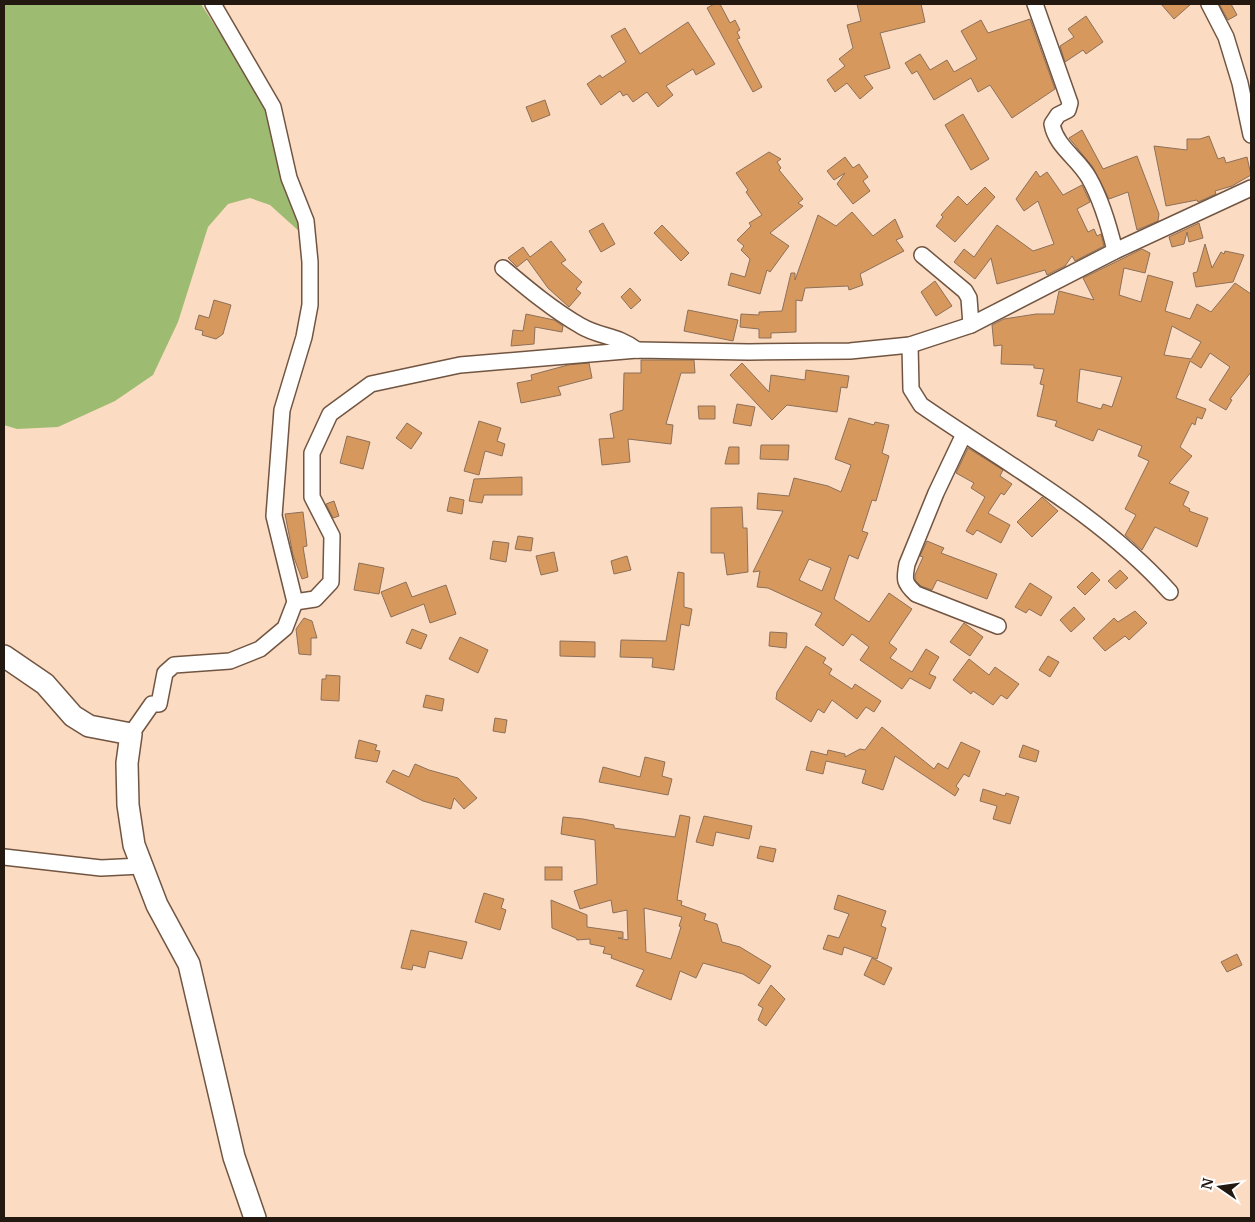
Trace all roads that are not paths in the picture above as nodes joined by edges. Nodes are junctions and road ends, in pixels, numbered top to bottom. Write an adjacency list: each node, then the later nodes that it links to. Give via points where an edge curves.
1 (213, 4): 14 (street, via 273,107 289,178 306,221 310,305 282,410 274,516)
2 (1035, 4): 6 (street, via 1070,103 1068,110 1058,115 1052,124 1054,134 1088,176 1106,213)
3 (1210, 4): 4 (street, via 1226,37)
4 (1251, 135)
5 (1251, 188): 6 (street)
6 (1115, 251): 9 (street)
7 (922, 255): 9 (street, via 965,291)
8 (503, 268): 11 (street, via 536,296 582,327 625,340)
9 (971, 325): 10 (street)
10 (910, 345): 11 (street, via 850,351); 12 (street, via 911,389 920,404)
11 (637, 350): 14 (street, via 460,365 371,384 330,414 312,453 312,498 332,536 331,582 316,599)
12 (964, 434): 13 (street, via 1058,494 1150,569); 15 (street, via 936,493 907,564 905,577 907,586 916,594)
13 (1170, 592)
14 (295, 602): 17 (street, via 285,628 260,649 230,661 174,665 165,673 159,704 152,704)
15 (998, 626)
16 (4, 656): 17 (street, via 45,684 73,716 89,726)
17 (131, 734): 19 (street, via 127,763 128,805)
18 (4, 857): 19 (street, via 101,868)
19 (141, 866): 20 (street, via 157,905 189,964 234,1157)
20 (255, 1218)

